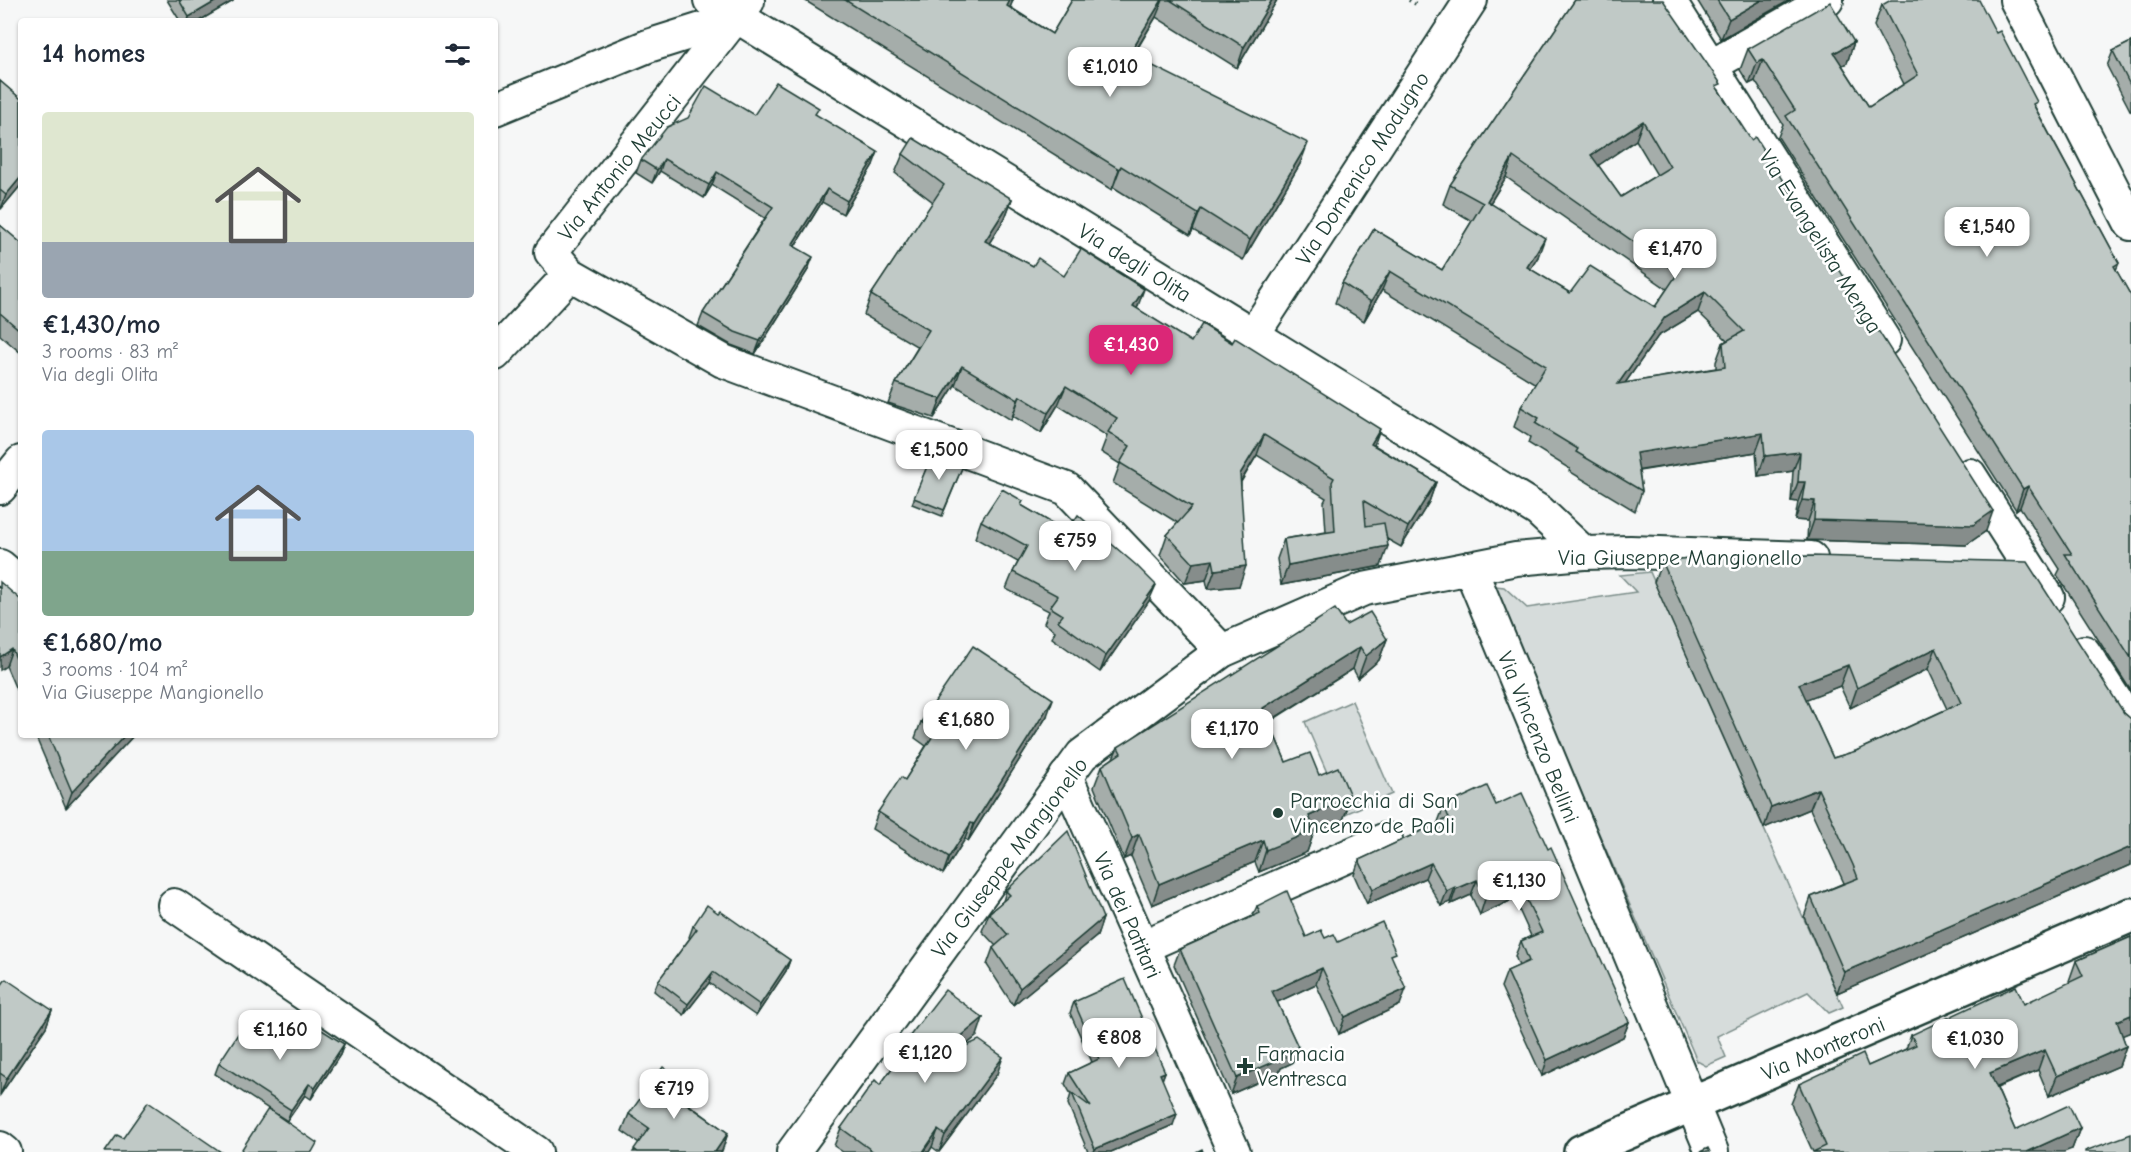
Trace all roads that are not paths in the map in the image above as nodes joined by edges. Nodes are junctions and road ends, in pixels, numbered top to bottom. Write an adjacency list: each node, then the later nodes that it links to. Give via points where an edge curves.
1 (710, 0): 6 (street, Via degli Olita)
2 (1471, 0): 11 (street, Via Domenico Modugno)
3 (1669, 0): 7 (street, Via Evangelista Menga)
4 (1827, 0): 7 (street)
5 (2016, 0): 9 (street)
6 (743, 9): 8 (street); 10 (street, Via Antonio Meucci, via 551,252); 11 (street, Via degli Olita)
7 (1710, 66): 13 (street, Via Evangelista Menga)
8 (498, 108)
9 (2131, 224)
10 (570, 274): 12 (street, Via Antonio Meucci); 24 (street, via 723,361 1066,489)
11 (1253, 335): 17 (street, Via degli Olita, via 1539,511)
12 (498, 351)
13 (1900, 365)
14 (1958, 455): 20 (street)
15 (18, 466): 16 (street)
16 (0, 488)
17 (1584, 553): 18 (street, Via Giuseppe Mangionello); 22 (street, Via Giuseppe Mangionello)
18 (1840, 559)
19 (1992, 564): 20 (street)
20 (2027, 565): 25 (street)
21 (0, 566): 23 (street)
22 (1470, 568): 24 (street, Via Giuseppe Mangionello, via 1364,590); 31 (street, Via Vincenzo Bellini)
23 (18, 581)
24 (1222, 651): 26 (street, Via Giuseppe Mangionello, via 1082,755)
25 (2131, 724)
26 (1066, 776): 30 (street, Via dei Patitari); 35 (street, Via Giuseppe Mangionello)
27 (1386, 839): 30 (street)
28 (174, 905): 34 (street)
29 (2131, 915): 31 (main road, Via Monteroni)
30 (1142, 947): 36 (street, Via dei Patitari)
31 (1691, 1104): 37 (main road, Via Monteroni); 38 (street, Via Vincenzo Bellini)
32 (0, 1149): 33 (street)
33 (5, 1152)
34 (536, 1152)
35 (793, 1152)
36 (1234, 1152)
37 (1581, 1152)
38 (1712, 1152)

